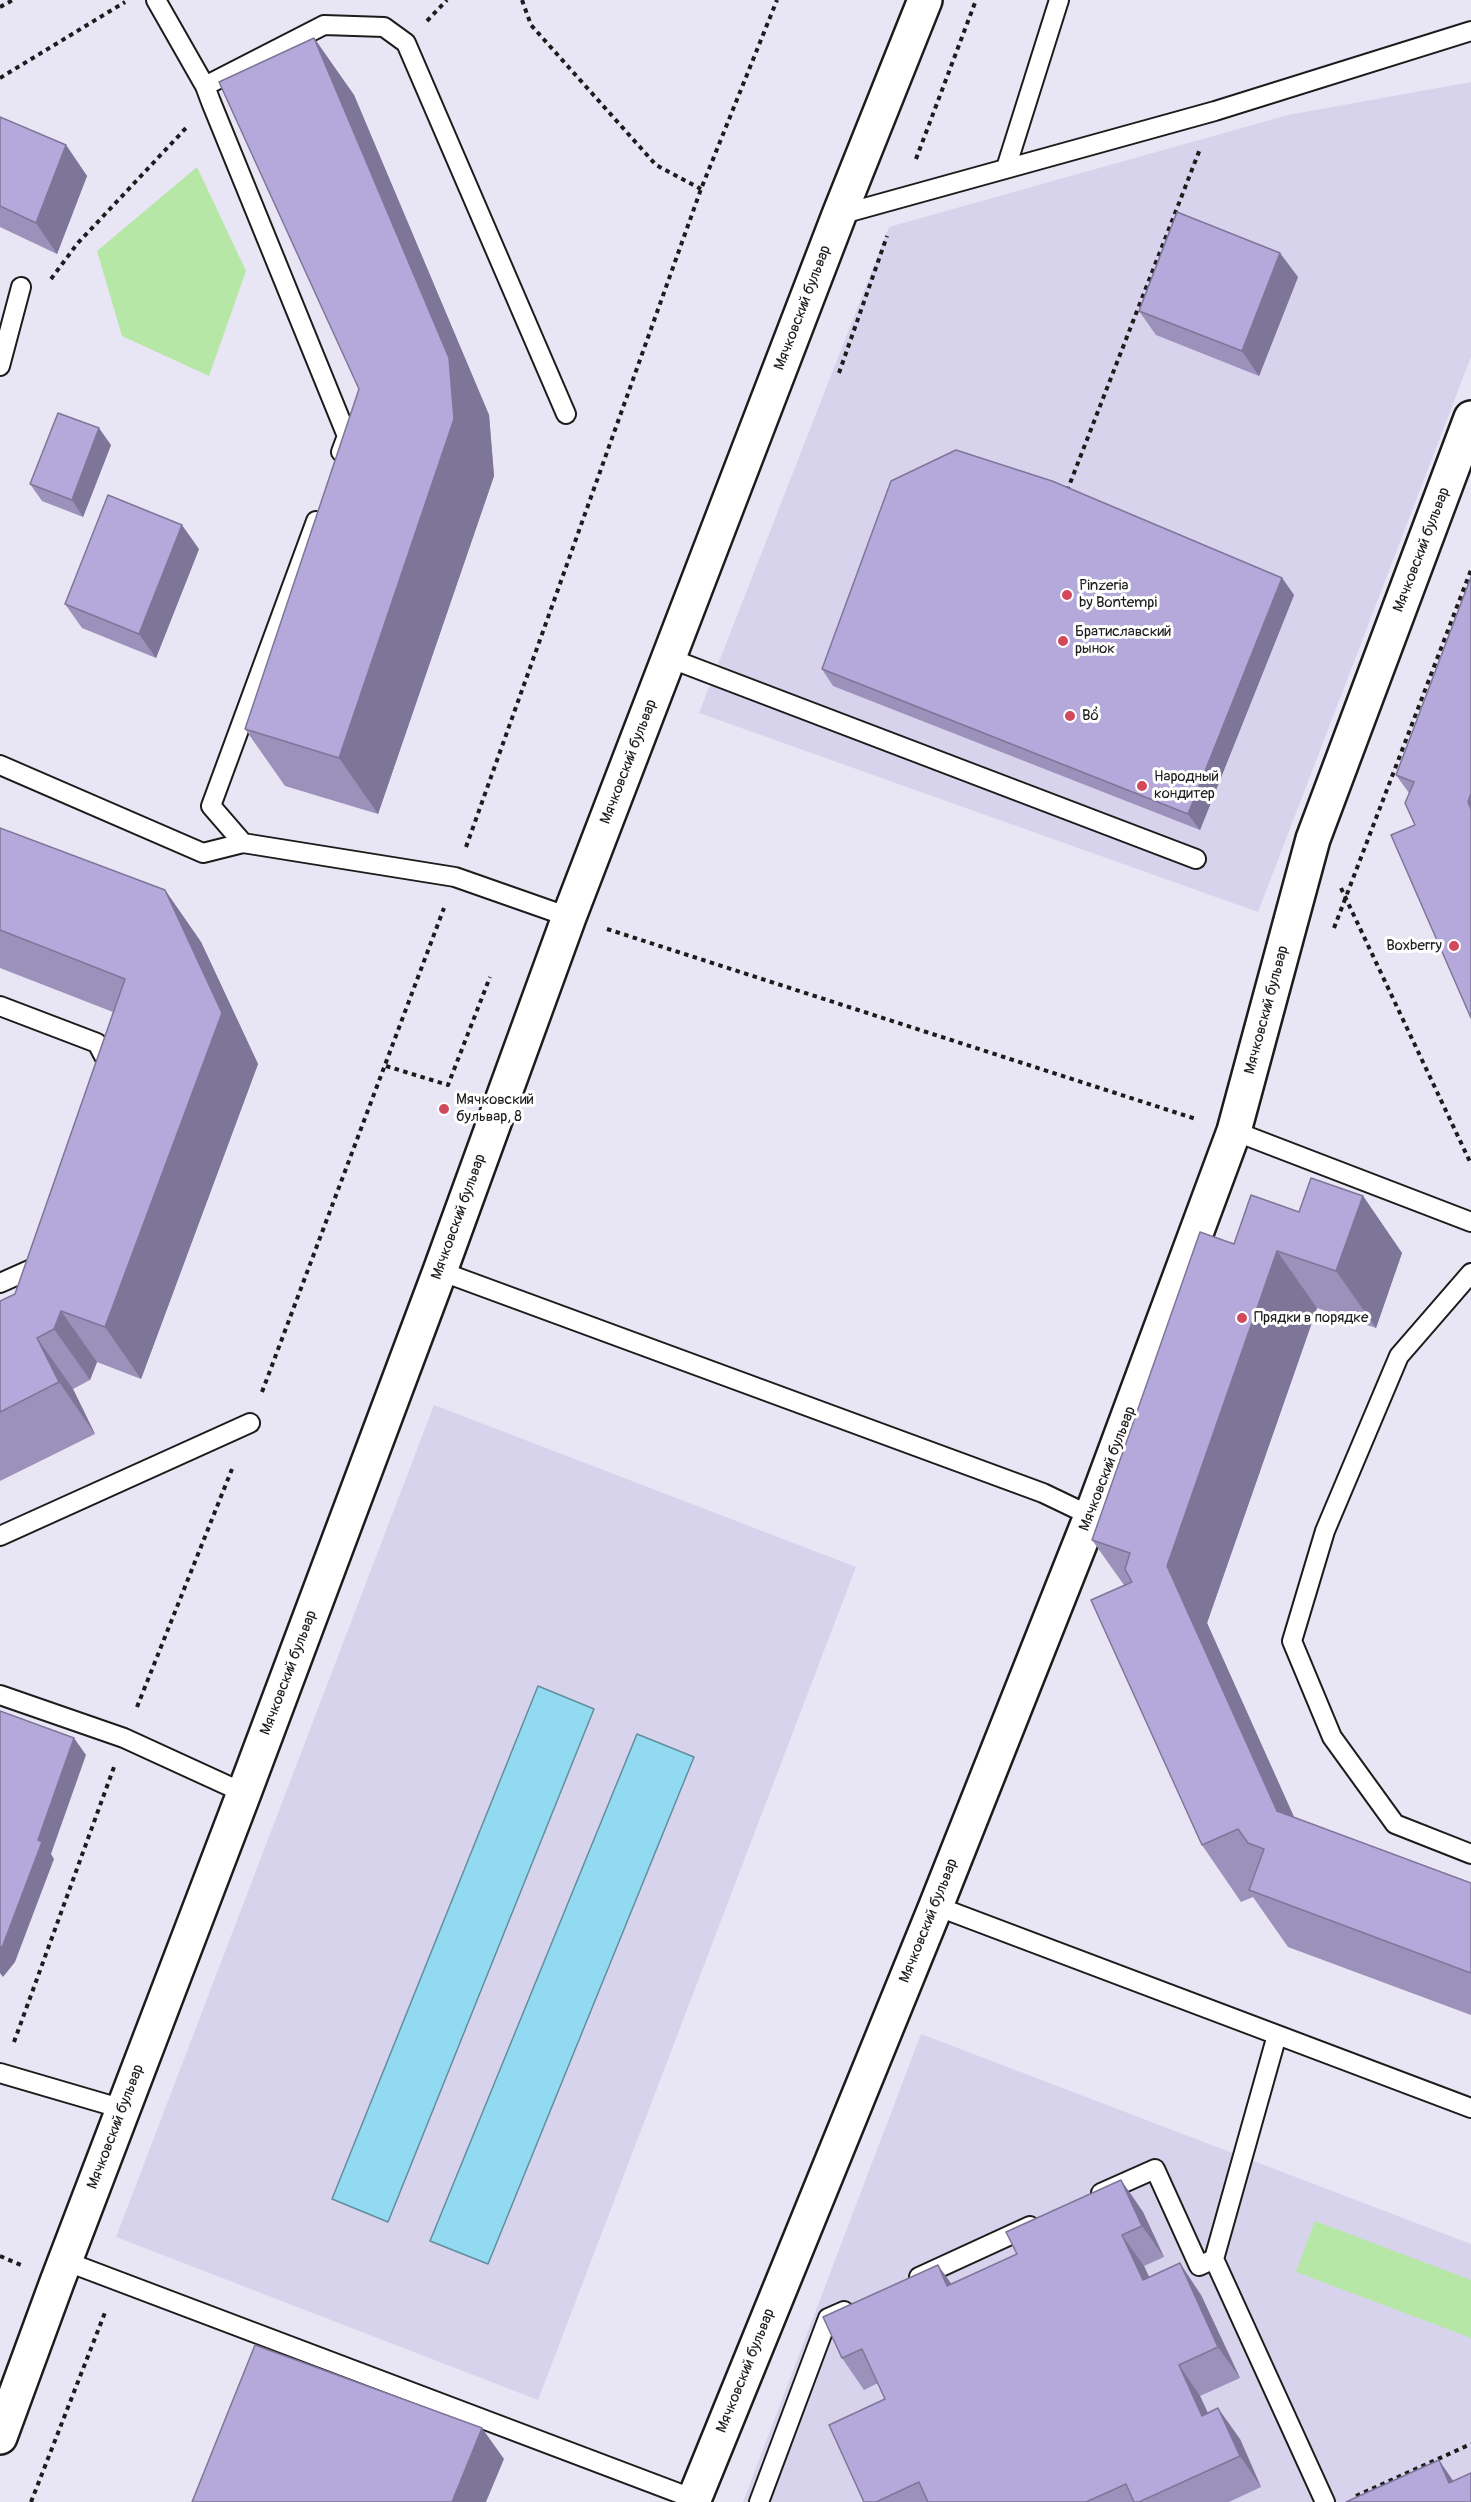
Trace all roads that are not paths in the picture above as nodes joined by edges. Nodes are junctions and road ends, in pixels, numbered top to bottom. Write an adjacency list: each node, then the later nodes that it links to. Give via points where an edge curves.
1 (156, 0): 5 (lane)
2 (925, 0): 7 (street, Мячковский бульвар)
3 (1059, 0): 6 (lane)
4 (1471, 31): 6 (lane, via 1215,111)
5 (208, 94): 10 (lane, via 324,25 384,27 406,43); 12 (lane, via 347,436)
6 (1006, 168): 7 (lane)
7 (839, 215): 14 (street, Мячковский бульвар)
8 (21, 287): 9 (lane)
9 (0, 366)
10 (566, 414)
11 (1471, 418): 21 (street, Мячковский бульвар, via 1313,839)
12 (334, 470)
13 (322, 503): 16 (lane, via 211,806)
14 (669, 658): 17 (lane); 18 (street, Мячковский бульвар)
15 (0, 765): 16 (lane, via 202,852)
16 (243, 843): 18 (lane, via 455,877)
17 (1196, 859)
18 (569, 917): 24 (street, Мячковский бульвар)
19 (0, 1006): 20 (lane, via 97,1043 114,1075)
20 (110, 1086)
21 (1234, 1131): 22 (lane); 28 (street, Мячковский бульвар)
22 (1471, 1222)
23 (56, 1249): 26 (lane, via 52,1259)
24 (440, 1271): 28 (lane, via 1032,1489); 31 (street, Мячковский бульвар)
25 (1471, 1273): 32 (lane, via 1399,1356 1325,1531 1292,1641 1332,1737 1395,1824)
26 (0, 1283)
27 (250, 1423): 29 (lane)
28 (1091, 1516): 33 (street, Мячковский бульвар)
29 (0, 1536)
30 (0, 1695): 31 (lane, via 124,1738)
31 (244, 1792): 37 (street, Мячковский бульвар)
32 (1471, 1854)
33 (936, 1906): 34 (lane); 45 (street, Мячковский бульвар)
34 (1277, 2035): 36 (lane); 40 (lane)
35 (1, 2073): 37 (lane)
36 (1471, 2108)
37 (123, 2109): 41 (street, Мячковский бульвар)
38 (1089, 2199): 40 (lane, via 1155,2169 1199,2266)
39 (1046, 2219): 42 (lane)
40 (1214, 2259): 47 (lane)
41 (65, 2261): 44 (street, Мячковский бульвар); 45 (lane)
42 (904, 2284)
43 (860, 2304): 46 (lane, via 828,2319)
44 (0, 2437)
45 (693, 2500)
46 (759, 2502)
47 (1325, 2502)

